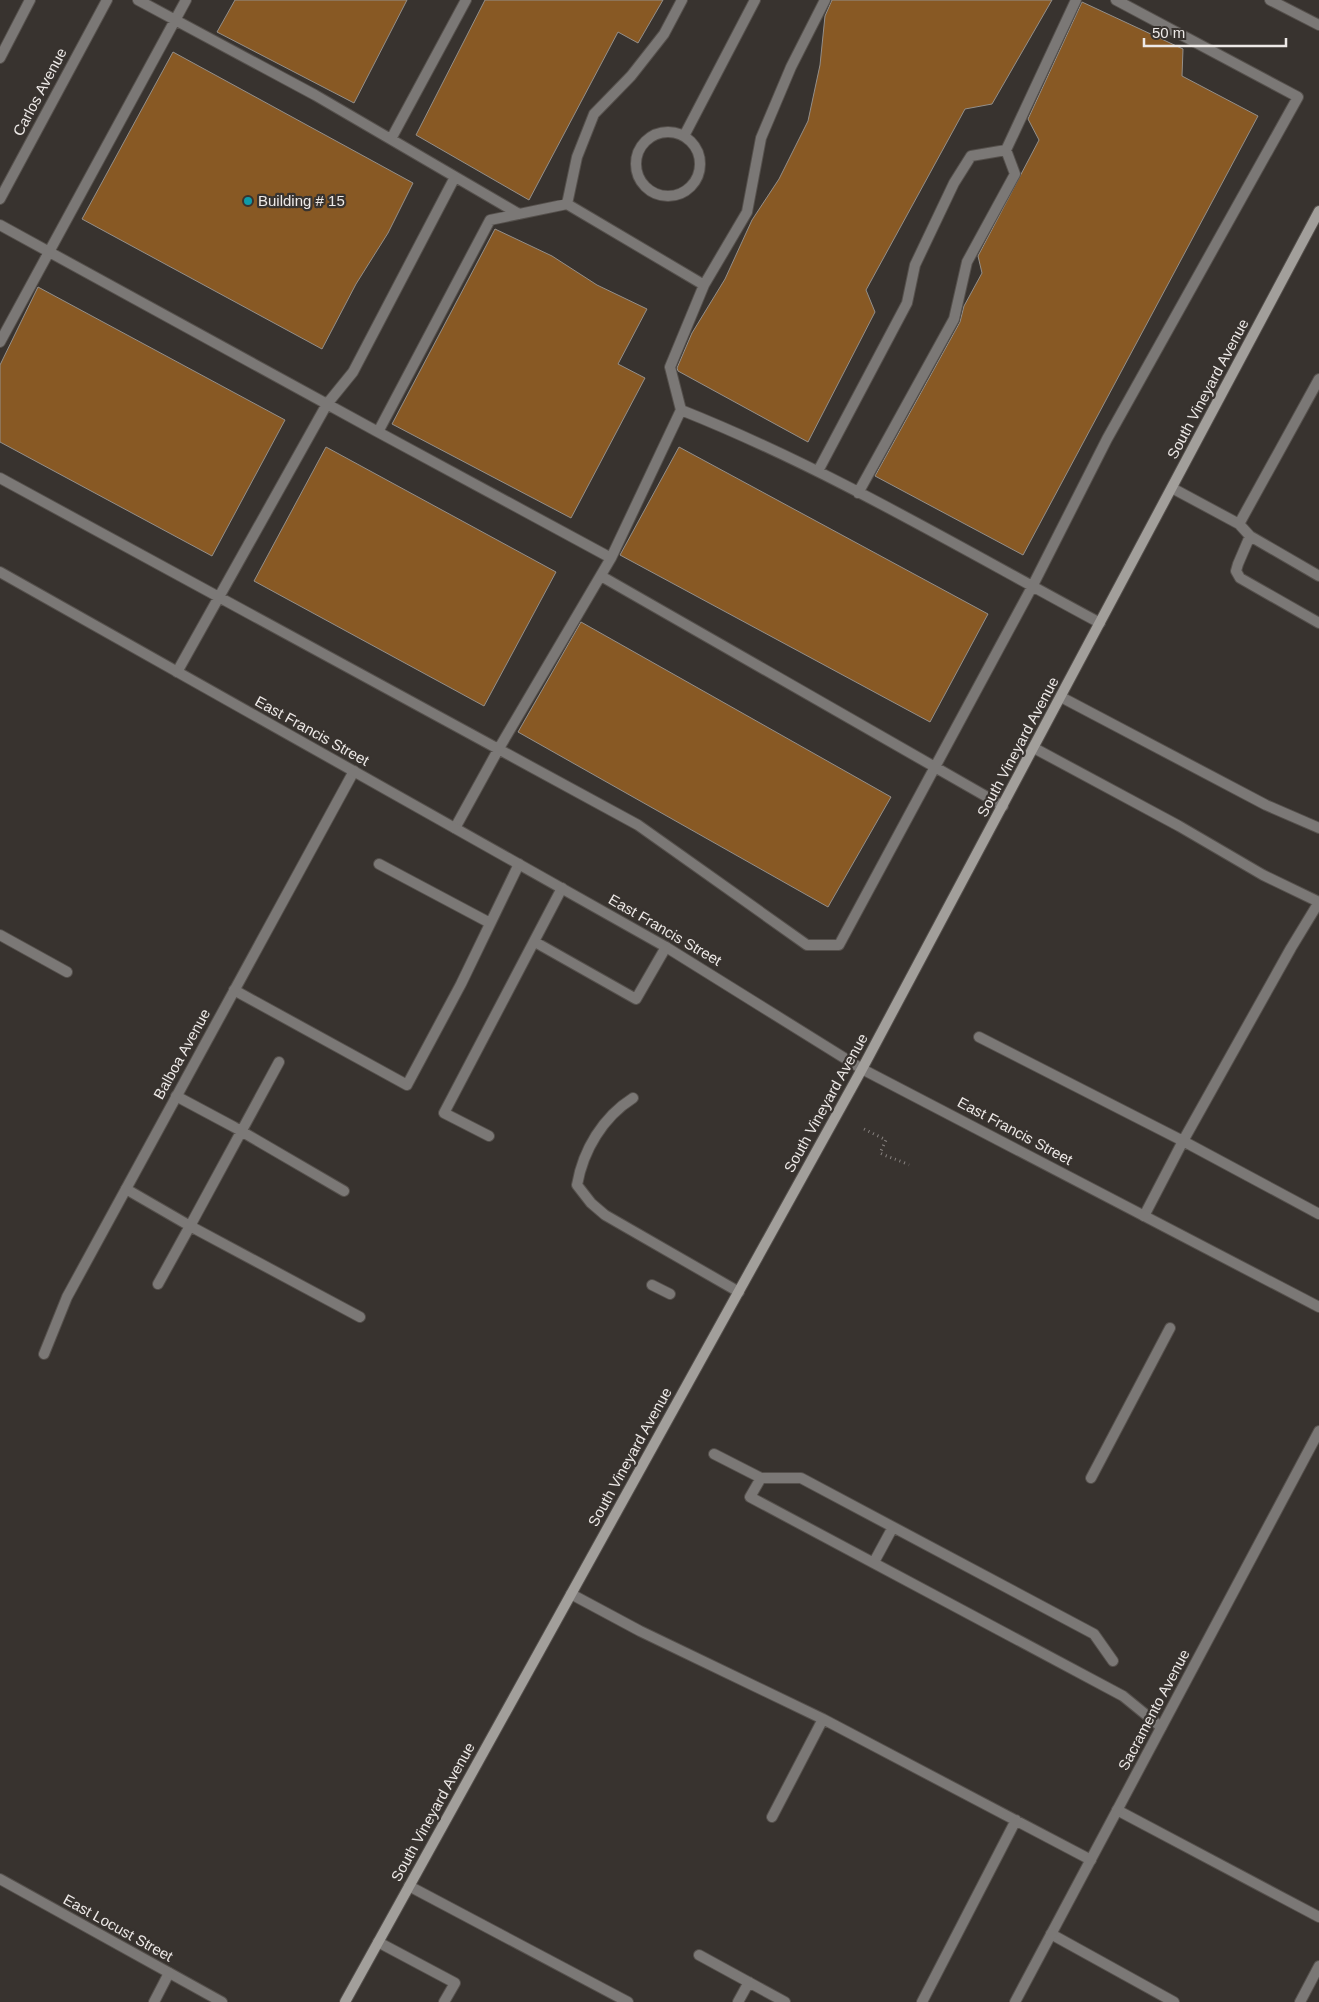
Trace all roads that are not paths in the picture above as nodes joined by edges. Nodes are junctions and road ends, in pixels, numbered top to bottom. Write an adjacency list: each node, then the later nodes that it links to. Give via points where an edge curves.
1 (30, 0): 14 (street)
2 (107, 0): 19 (street, Carlos Avenue)
3 (138, 0): 12 (street)
4 (186, 0): 12 (street)
5 (466, 0): 16 (street)
6 (682, 0): 20 (street, via 664,34 631,76 594,114 577,156)
7 (755, 0): 15 (street)
8 (825, 0): 25 (street, via 791,66 761,138 747,212)
9 (1076, 0): 17 (street)
10 (1116, 0): 41 (street, via 1298,97 1108,439)
11 (1270, 0): 13 (street)
12 (175, 20): 16 (street); 24 (street)
13 (1319, 25)
14 (0, 58)
15 (684, 136): 15 (street, via 660,133 649,138 640,148 637,172 652,192 664,196 677,195 696,180 699,156 694,144)
16 (391, 139): 18 (street)
17 (1006, 150): 31 (street, via 971,156 954,183 915,264 907,303); 34 (street, via 1015,174 968,262 954,319)
18 (455, 177): 22 (street); 28 (street, via 353,372)
19 (0, 199)
20 (567, 204): 22 (street); 25 (street)
21 (1319, 211): 33 (main road, South Vineyard Avenue)
22 (519, 214): 30 (street, via 490,220)
23 (0, 225): 24 (street)
24 (49, 252): 26 (street); 28 (street)
25 (704, 285): 29 (street, via 670,367)
26 (0, 342)
27 (1319, 379): 35 (street)
28 (327, 404): 30 (street); 42 (street)
29 (681, 410): 31 (street); 37 (street)
30 (378, 432): 37 (street)
31 (818, 471): 34 (street)
32 (0, 478): 42 (street)
33 (1172, 488): 35 (street); 43 (main road, South Vineyard Avenue)
34 (858, 493): 41 (street)
35 (1239, 524): 36 (street)
36 (1250, 536): 40 (street); 44 (street, via 1236,571 1240,578)
37 (611, 558): 39 (street)
38 (0, 572): 45 (street, East Francis Street)
39 (600, 576): 48 (street); 49 (street)
40 (1319, 576)
41 (1032, 586): 43 (street); 49 (street)
42 (218, 597): 45 (street); 48 (street)
43 (1100, 623): 46 (main road, South Vineyard Avenue)
44 (1319, 623)
45 (177, 672): 50 (street, East Francis Street)
46 (1061, 697): 47 (main road, South Vineyard Avenue); 53 (street, via 1266,805)
47 (1034, 748): 51 (main road, South Vineyard Avenue); 57 (street)
48 (498, 750): 49 (street, via 638,825 807,945 840,945); 52 (street)
49 (934, 768): 51 (street)
50 (354, 771): 52 (street, East Francis Street); 63 (street, Balboa Avenue)
51 (1003, 806): 66 (main road, South Vineyard Avenue)
52 (456, 828): 55 (street, East Francis Street)
53 (1319, 828)
54 (379, 864): 58 (street)
55 (519, 864): 56 (street, East Francis Street); 58 (street)
56 (562, 888): 60 (street); 61 (street, East Francis Street)
57 (1319, 902): 71 (street)
58 (490, 923): 63 (street, via 407,1085)
59 (0, 935): 62 (street)
60 (534, 942): 61 (street, via 636,999); 70 (street, via 444,1113)
61 (666, 946): 66 (street, East Francis Street)
62 (67, 972)
63 (234, 990): 67 (street, Balboa Avenue)
64 (979, 1037): 71 (street)
65 (279, 1062): 69 (street)
66 (862, 1069): 75 (street, East Francis Street); 79 (main road, South Vineyard Avenue)
67 (176, 1096): 69 (street); 72 (street, Balboa Avenue)
68 (633, 1098): 79 (street, via 620,1106 597,1133 580,1167 578,1185 605,1215)
69 (242, 1132): 73 (street); 76 (street)
70 (489, 1136)
71 (1183, 1141): 74 (street); 75 (street)
72 (126, 1189): 76 (street); 84 (street, Balboa Avenue, via 67,1297)
73 (344, 1192)
74 (1319, 1214)
75 (1144, 1216): 81 (street, East Francis Street)
76 (190, 1226): 77 (street); 82 (street)
77 (158, 1284)
78 (652, 1285): 80 (street)
79 (739, 1292): 91 (main road, South Vineyard Avenue)
80 (670, 1294)
81 (1319, 1307)
82 (360, 1317)
83 (1170, 1328): 88 (street)
84 (44, 1354)
85 (1319, 1431): 94 (street, Sacramento Avenue)
86 (714, 1454): 87 (street)
87 (761, 1478): 89 (street, via 801,1478); 90 (street, via 750,1497)
88 (1091, 1478)
89 (893, 1527): 90 (street); 92 (street, via 1094,1634)
90 (874, 1562): 94 (street, via 1123,1696)
91 (571, 1594): 93 (street); 100 (main road, South Vineyard Avenue)
92 (1113, 1661)
93 (823, 1719): 96 (street); 97 (street)
94 (1162, 1727): 95 (street, Sacramento Avenue)
95 (1117, 1810): 98 (street, Sacramento Avenue); 101 (street)
96 (772, 1817)
97 (1016, 1820): 98 (street); 115 (street)
98 (1091, 1860): 102 (street, Sacramento Avenue)
99 (0, 1879): 106 (street, East Locust Street)
100 (409, 1886): 103 (main road, South Vineyard Avenue); 112 (street)
101 (1319, 1917)
102 (1051, 1934): 116 (street, Sacramento Avenue); 117 (street)
103 (378, 1942): 110 (main road, South Vineyard Avenue); 111 (street, via 455,1983)
104 (700, 1955): 107 (street)
105 (1319, 1966): 118 (street)
106 (169, 1973): 108 (street); 109 (street, East Locust Street)
107 (749, 1982): 113 (street); 114 (street)
108 (154, 2002)
109 (222, 2002)
110 (345, 2002)
111 (444, 2002)
112 (628, 2002)
113 (738, 2002)
114 (785, 2002)
115 (922, 2002)
116 (1015, 2002)
117 (1174, 2002)
118 (1300, 2002)

